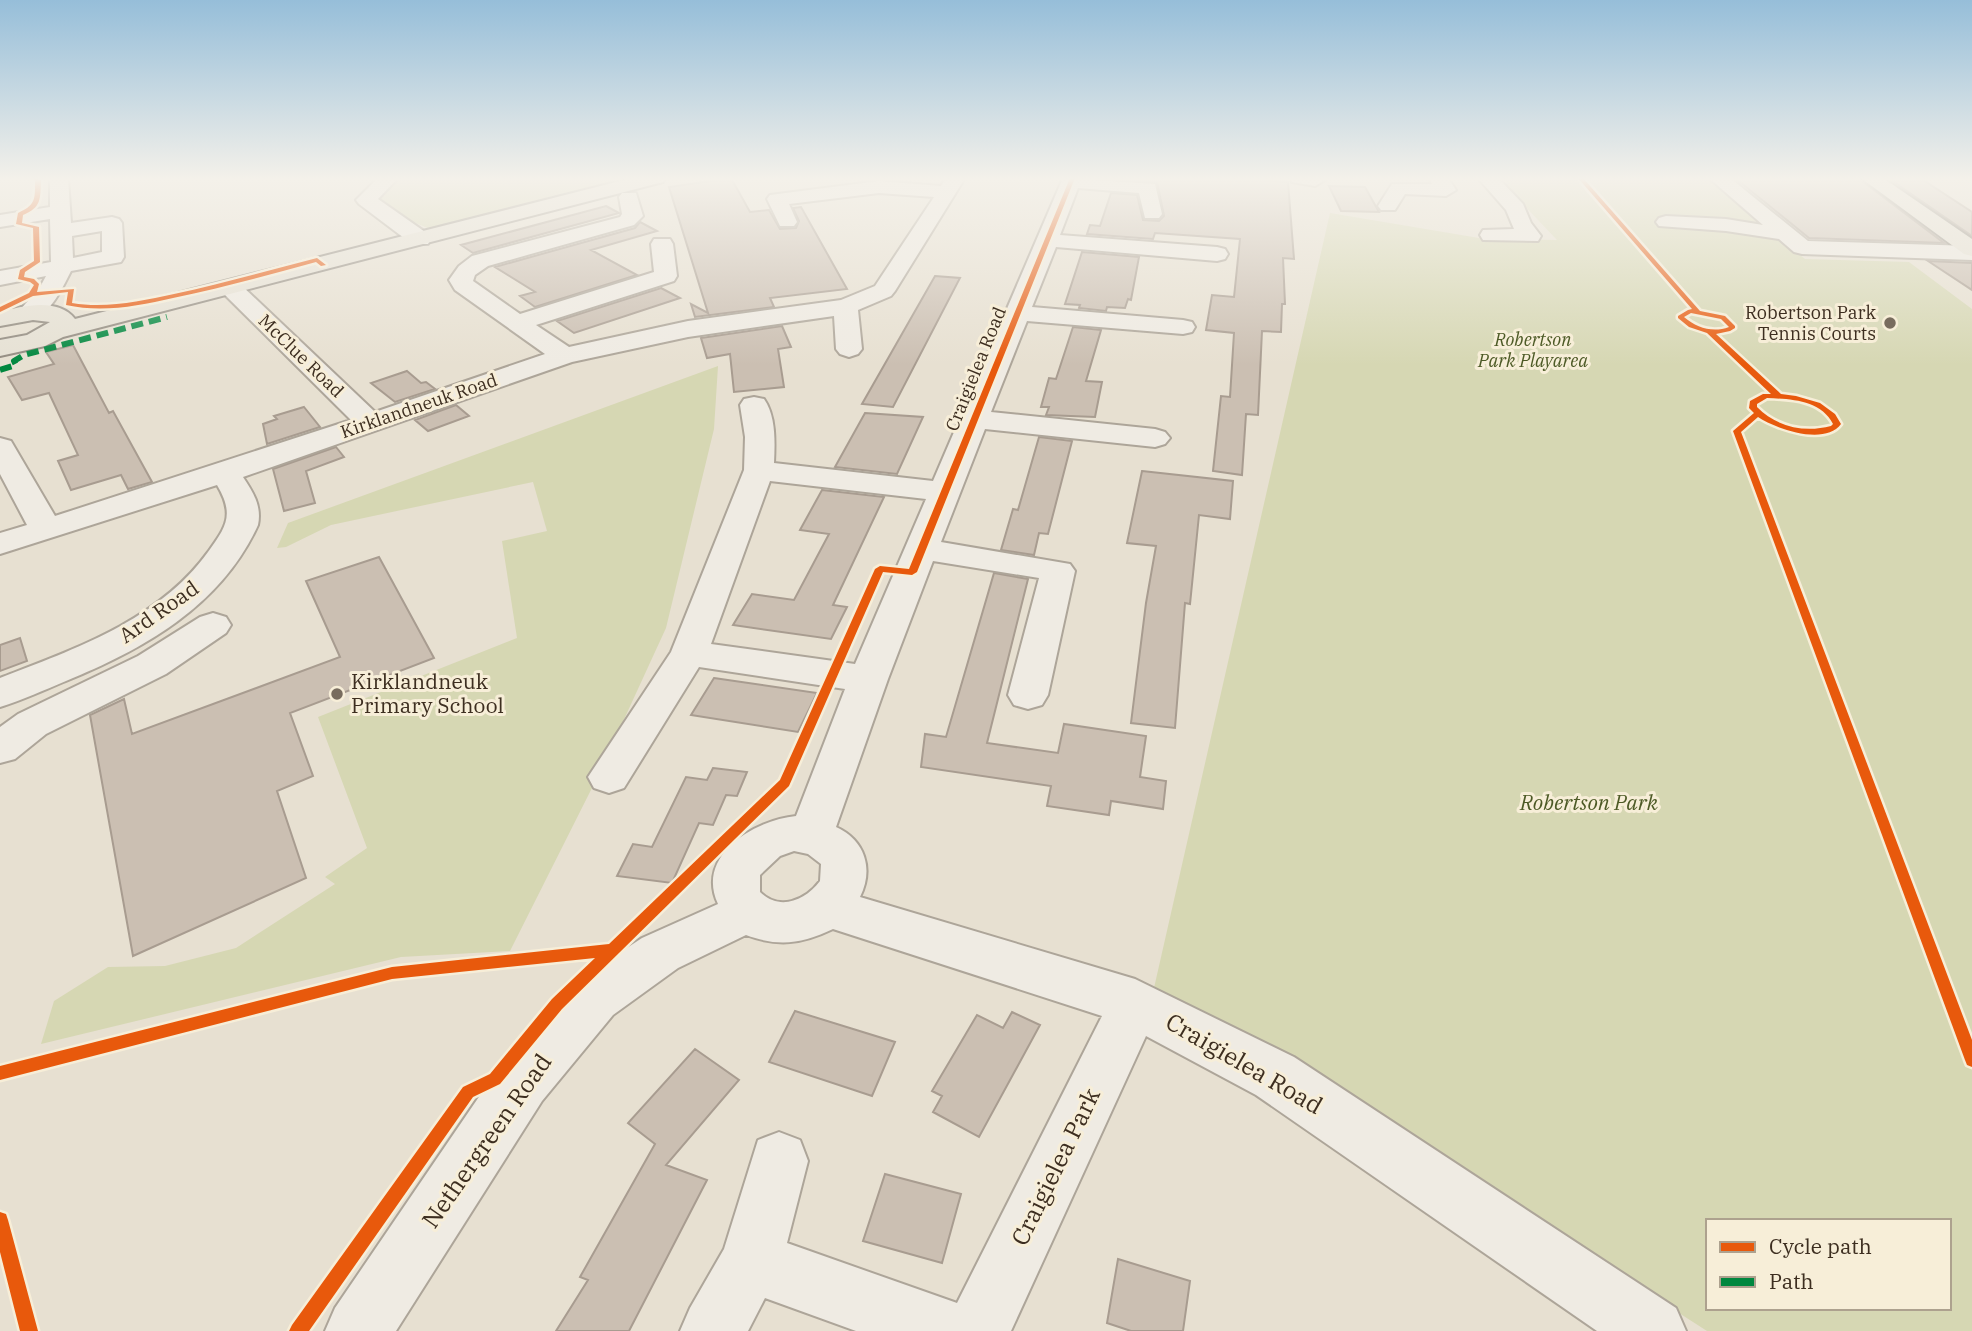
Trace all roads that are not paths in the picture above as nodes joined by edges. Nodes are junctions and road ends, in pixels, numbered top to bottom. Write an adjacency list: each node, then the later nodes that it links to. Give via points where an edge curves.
1 (61, 240): 15 (street)
2 (113, 240): 15 (street, via 113,257)
3 (416, 240): 14 (street)
4 (487, 240): 14 (main road)
5 (557, 240): 14 (street, via 480,261)
6 (916, 240): 18 (street, Kirklandneuk Road, via 883,291)
7 (1047, 240): 19 (street, Craigielea Road)
8 (1048, 240): 13 (street)
9 (1795, 240): 12 (street)
10 (1957, 240): 12 (main road)
11 (662, 244): 22 (street, via 666,276)
12 (1972, 251)
13 (1217, 254)
14 (438, 258): 17 (main road); 22 (street, via 463,285)
15 (62, 268): 16 (street); 20 (street, via 49,292)
16 (0, 278)
17 (232, 289): 23 (main road); 30 (street, McClue Road)
18 (846, 307): 26 (street); 27 (street, Kirklandneuk Road, via 688,328)
19 (1018, 313): 24 (street, Craigielea Road); 29 (street, Craigielea Road)
20 (28, 314): 21 (main road); 23 (main road, via 56,314)
21 (0, 320)
22 (519, 322): 27 (street)
23 (58, 326): 25 (main road, via 28,342)
24 (1183, 327)
25 (0, 348)
26 (849, 349)
27 (565, 356): 30 (street, Kirklandneuk Road)
28 (754, 405): 33 (street)
29 (974, 419): 31 (street, Craigielea Road); 35 (street, Craigielea Road)
30 (370, 423): 34 (street, Kirklandneuk Road)
31 (1155, 438)
32 (0, 447): 36 (street)
33 (760, 470): 35 (street); 40 (street)
34 (225, 473): 36 (street, Kirklandneuk Road); 42 (street, Ard Road, via 243,509 243,522 218,566 194,590 139,631)
35 (944, 492): 38 (street, Craigielea Road)
36 (45, 531): 37 (street, Kirklandneuk Road)
37 (0, 544)
38 (921, 549): 41 (street, Craigielea Road); 43 (street, via 1058,570)
39 (213, 625): 44 (street, via 152,665 32,724)
40 (688, 653): 41 (street); 45 (street)
41 (868, 679): 46 (street, Craigielea Road)
42 (0, 693)
43 (1028, 695)
44 (0, 748)
45 (609, 777)
46 (811, 834): 47 (street, via 838,850 845,863 842,886); 48 (street, via 775,837 745,857 734,886 738,901)
47 (827, 907): 48 (street, via 796,922 762,920); 49 (street, Craigielea Road)
48 (748, 912): 52 (street, Nethergreen Road, via 660,953 595,998 522,1082)
49 (1135, 1003): 55 (street, Craigielea Park); 56 (street, Craigielea Road, via 1275,1076)
50 (779, 1161): 51 (street)
51 (751, 1262): 53 (street); 54 (street)
52 (358, 1331)
53 (713, 1331)
54 (946, 1331)
55 (977, 1331)
56 (1653, 1331)

